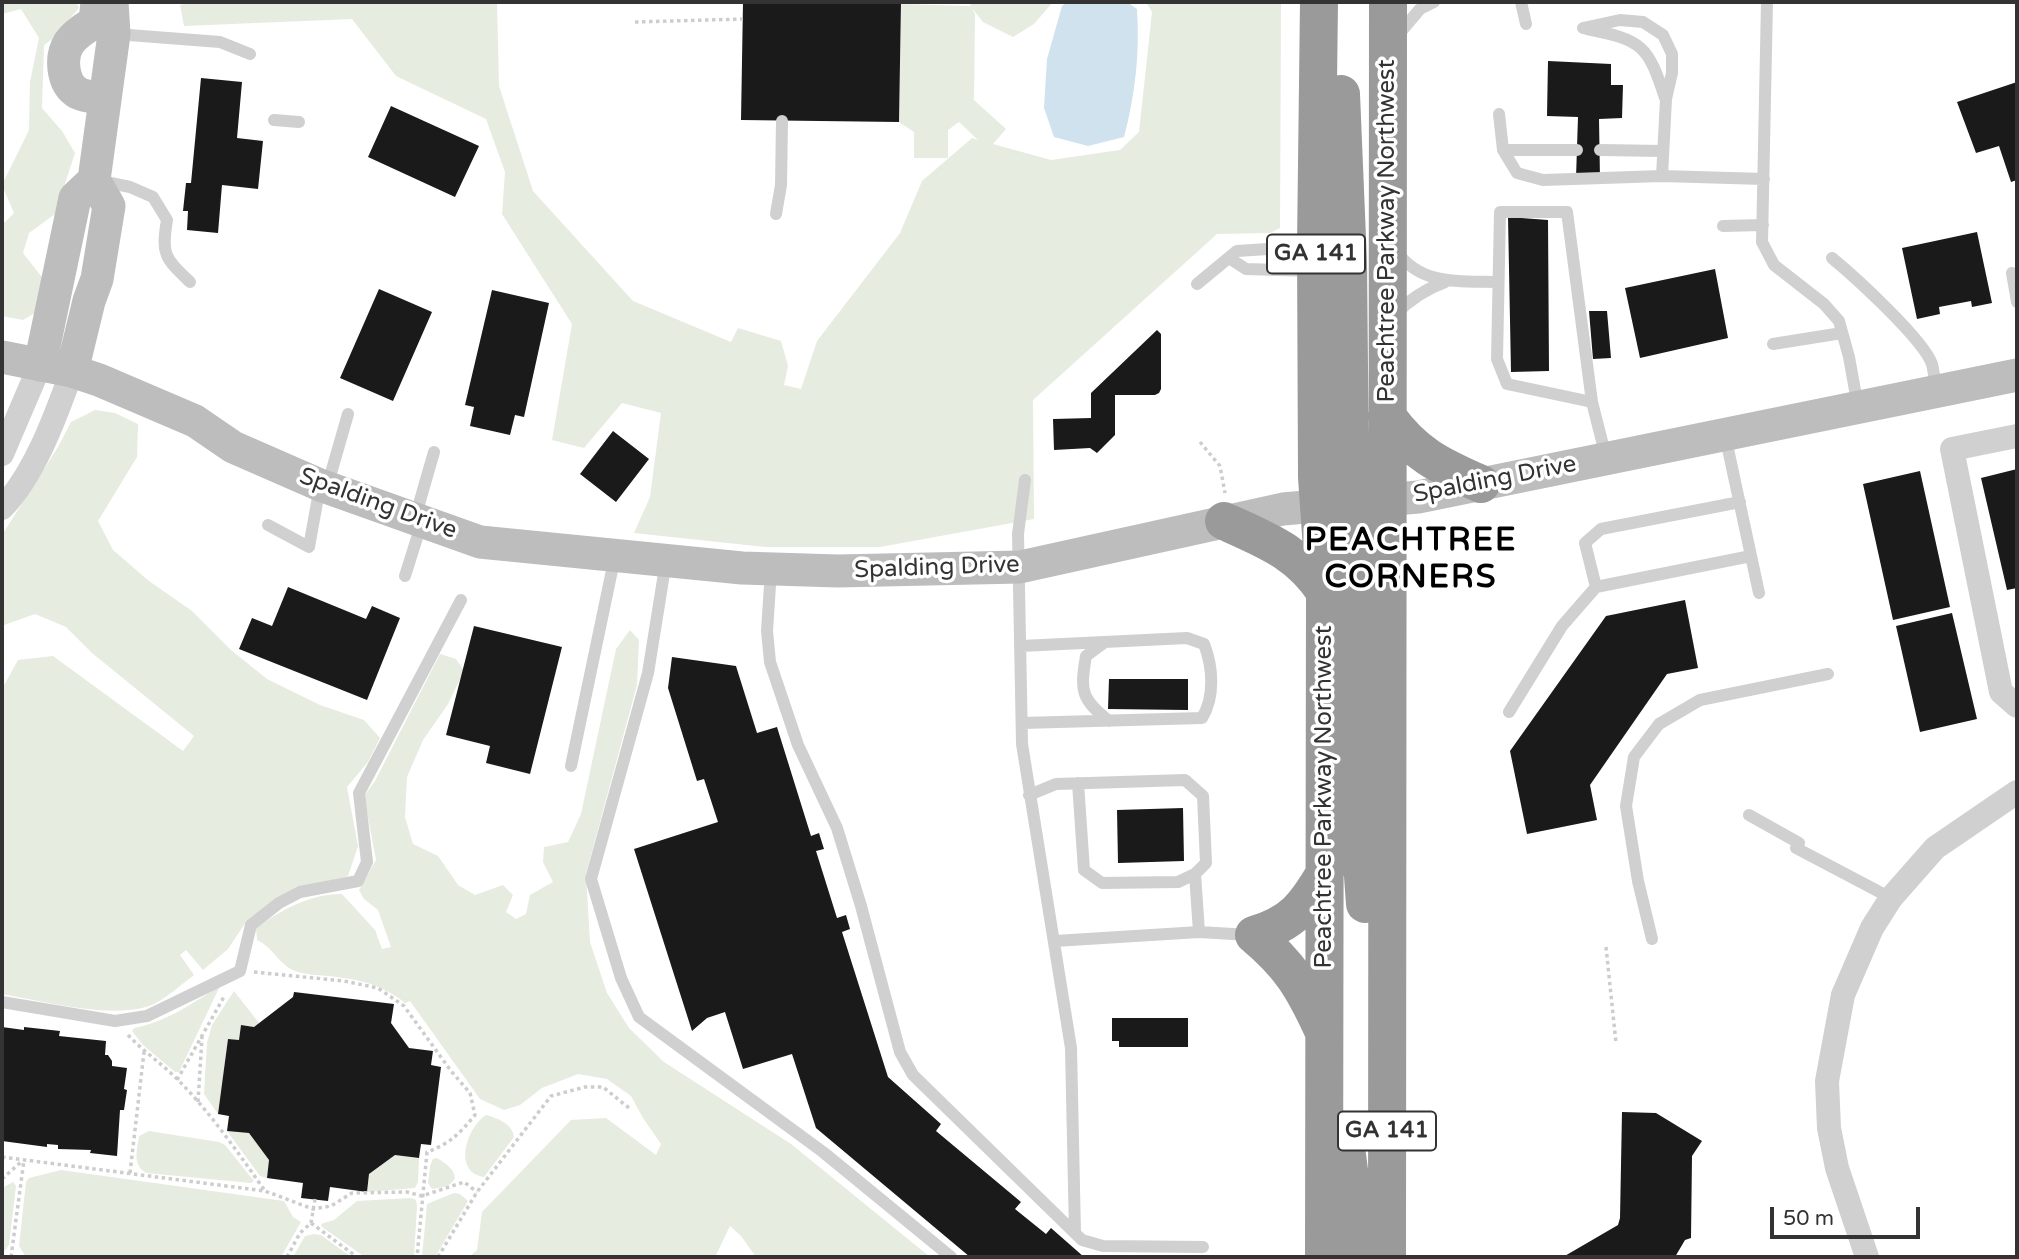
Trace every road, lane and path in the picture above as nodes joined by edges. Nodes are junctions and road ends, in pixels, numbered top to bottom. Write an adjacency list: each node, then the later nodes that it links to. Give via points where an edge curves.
1 (97, 2): 15 (main road, via 94,22 67,46 64,65 69,86 79,94)
2 (113, 2): 12 (main road)
3 (1319, 2): 33 (highway, Peachtree Parkway Northwest / GA 141)
4 (1327, 2): 63 (highway, via 1343,106)
5 (1388, 2): 13 (highway, Peachtree Parkway Northwest / GA 141)
6 (1434, 2): 13 (lane, via 1408,21)
7 (1521, 2): 11 (lane)
8 (1767, 2): 27 (lane)
9 (743, 19): 10 (path)
10 (635, 22)
11 (1526, 24)
12 (114, 34): 14 (lane, via 219,42); 15 (main road)
13 (1388, 53): 31 (highway, Peachtree Parkway Northwest / GA 141)
14 (250, 54)
15 (105, 99): 26 (main road)
16 (1665, 99): 16 (lane, via 1672,54 1663,35 1643,22 1620,20 1583,28 1640,45 1649,56); 24 (lane)
17 (1499, 114): 21 (lane)
18 (274, 120): 20 (lane)
19 (782, 121): 28 (lane)
20 (299, 122)
21 (1503, 150): 22 (lane); 25 (lane, via 1517,173 1543,180)
22 (1577, 150)
23 (1600, 150): 24 (lane)
24 (1663, 151): 25 (lane)
25 (1662, 176): 27 (lane)
26 (95, 178): 37 (lane, via 153,197 167,220 163,240 167,260); 45 (main road, via 75,198); 46 (main road, via 109,206 97,279)
27 (1763, 179): 29 (lane)
28 (776, 214)
29 (1763, 225): 30 (lane); 42 (lane, via 1762,242 1774,265 1824,304 1839,321)
30 (1723, 226)
31 (1388, 237): 36 (lane, via 1411,268); 41 (highway, Peachtree Parkway Northwest / GA 141)
32 (1229, 258): 33 (lane, via 1237,251); 33 (lane, via 1245,269); 39 (lane)
33 (1316, 258): 63 (highway, Peachtree Parkway Northwest / GA 141, via 1317,477)
34 (1832, 258): 48 (lane, via 1912,337 1931,363)
35 (2012, 273): 40 (lane)
36 (1446, 281): 38 (lane); 41 (lane, via 1409,301)
37 (190, 282)
38 (1498, 282): 49 (lane, via 1497,359 1507,384); 49 (lane, via 1500,212 1567,212)
39 (1197, 285)
40 (2017, 302)
41 (1387, 325): 52 (highway, Peachtree Parkway Northwest / GA 141)
42 (1842, 333): 43 (lane); 50 (lane)
43 (1773, 344)
44 (2, 357): 45 (main road, Spalding Drive)
45 (40, 365): 46 (main road, Spalding Drive); 57 (street)
46 (72, 371): 61 (main road, Spalding Drive, via 194,421 233,447); 65 (street, via 16,494)
47 (2017, 375): 48 (main road, Spalding Drive)
48 (1936, 391): 50 (main road, Spalding Drive)
49 (1592, 402): 58 (lane)
50 (1858, 407): 53 (main road, Spalding Drive)
51 (348, 414): 61 (lane)
52 (1387, 416): 60 (highway, via 1417,452); 63 (highway, Peachtree Parkway Northwest / GA 141)
53 (1724, 434): 58 (main road, Spalding Drive); 62 (lane)
54 (2017, 436): 81 (street, via 1952,449 2001,692)
55 (1200, 442): 64 (path, via 1220,466)
56 (434, 452): 66 (lane)
57 (2, 454)
58 (1606, 458): 60 (main road, Spalding Drive)
59 (1025, 480): 71 (lane, via 1018,534)
60 (1481, 484): 63 (main road, Spalding Drive, via 1418,497)
61 (324, 486): 66 (main road, Spalding Drive); 67 (lane, via 309,547)
62 (1740, 502): 69 (lane); 74 (lane, via 1601,529 1585,543)
63 (1353, 503): 64 (main road, Spalding Drive, via 1283,509); 75 (highway, Peachtree Parkway Northwest / GA 141); 128 (highway, Peachtree Parkway Northwest / GA 141, via 1388,1004)
64 (1225, 507): 71 (main road, Spalding Drive); 75 (highway, via 1310,570)
65 (2, 508)
66 (418, 520): 68 (main road, Spalding Drive, via 480,542); 73 (lane)
67 (268, 525)
68 (615, 556): 70 (main road, Spalding Drive); 85 (lane)
69 (1751, 556): 74 (lane); 76 (lane)
70 (666, 561): 72 (main road, Spalding Drive); 125 (lane, via 648,673 591,879 621,978 639,1017 823,1152)
71 (1020, 567): 72 (main road, Spalding Drive); 79 (lane)
72 (771, 570): 118 (lane, via 766,631 770,662 798,745 837,828 900,1052 913,1074)
73 (405, 576)
74 (1596, 587): 82 (lane, via 1562,626)
75 (1325, 592): 90 (highway, Peachtree Parkway Northwest / GA 141)
76 (1759, 593)
77 (461, 600): 98 (lane, via 359,793 367,862 358,881 300,892 279,903 251,925)
78 (1105, 642): 79 (lane); 83 (lane, via 1086,656 1084,693 1090,706); 83 (lane, via 1187,638 1204,644 1211,662 1209,706 1202,718)
79 (1021, 646): 84 (lane)
80 (1828, 674): 95 (lane, via 1700,700 1659,724 1634,757 1626,806)
81 (2017, 706)
82 (1508, 712)
83 (1110, 721): 84 (lane)
84 (1022, 723): 88 (lane)
85 (571, 766)
86 (1078, 783): 88 (lane, via 1056,784); 91 (lane, via 1084,870 1102,883 1178,882); 91 (lane, via 1185,780 1203,796 1206,863)
87 (2017, 792): 92 (street, via 1936,848)
88 (1029, 795): 96 (lane)
89 (1749, 815): 92 (lane)
90 (1325, 873): 94 (highway, via 1300,911 1285,923); 103 (highway, Peachtree Parkway Northwest / GA 141)
91 (1195, 874): 93 (lane)
92 (1891, 898): 129 (street, via 1872,928 1843,995 1827,1081 1837,1168)
93 (1199, 932): 94 (lane); 96 (lane)
94 (1254, 935): 103 (highway, via 1292,972 1310,1003)
95 (1652, 939)
96 (1055, 941): 118 (lane, via 1071,1048)
97 (1606, 947): 102 (path)
98 (240, 971): 100 (lane, via 147,1016); 101 (path); 114 (path, via 378,988 404,1006 470,1093 475,1115 446,1145 427,1152)
99 (2, 1002): 100 (lane)
100 (115, 1021): 104 (path)
101 (202, 1034): 105 (path); 106 (path)
102 (1616, 1043)
103 (1324, 1048): 126 (highway, Peachtree Parkway Northwest / GA 141); 127 (highway, via 1345,1138 1355,1215)
104 (144, 1052): 105 (path); 110 (path)
105 (177, 1080): 106 (path)
106 (198, 1104): 112 (path)
107 (629, 1108): 113 (path, via 603,1087 551,1096)
108 (2, 1157): 109 (path)
109 (24, 1160): 110 (path); 111 (path); 120 (path)
110 (130, 1173): 112 (path)
111 (2, 1179)
112 (265, 1191): 116 (path)
113 (477, 1192): 114 (path, via 464,1182); 124 (path)
114 (422, 1196): 116 (path, via 407,1192 352,1194 331,1206); 123 (path)
115 (314, 1199): 116 (path)
116 (313, 1209): 117 (path)
117 (311, 1223): 121 (path); 122 (path)
118 (1075, 1233): 119 (lane, via 1103,1246)
119 (1203, 1247)
120 (11, 1257)
121 (287, 1257)
122 (358, 1257)
123 (417, 1257)
124 (438, 1257)
125 (951, 1257)
126 (1324, 1257)
127 (1355, 1257)
128 (1387, 1257)
129 (1867, 1257)

